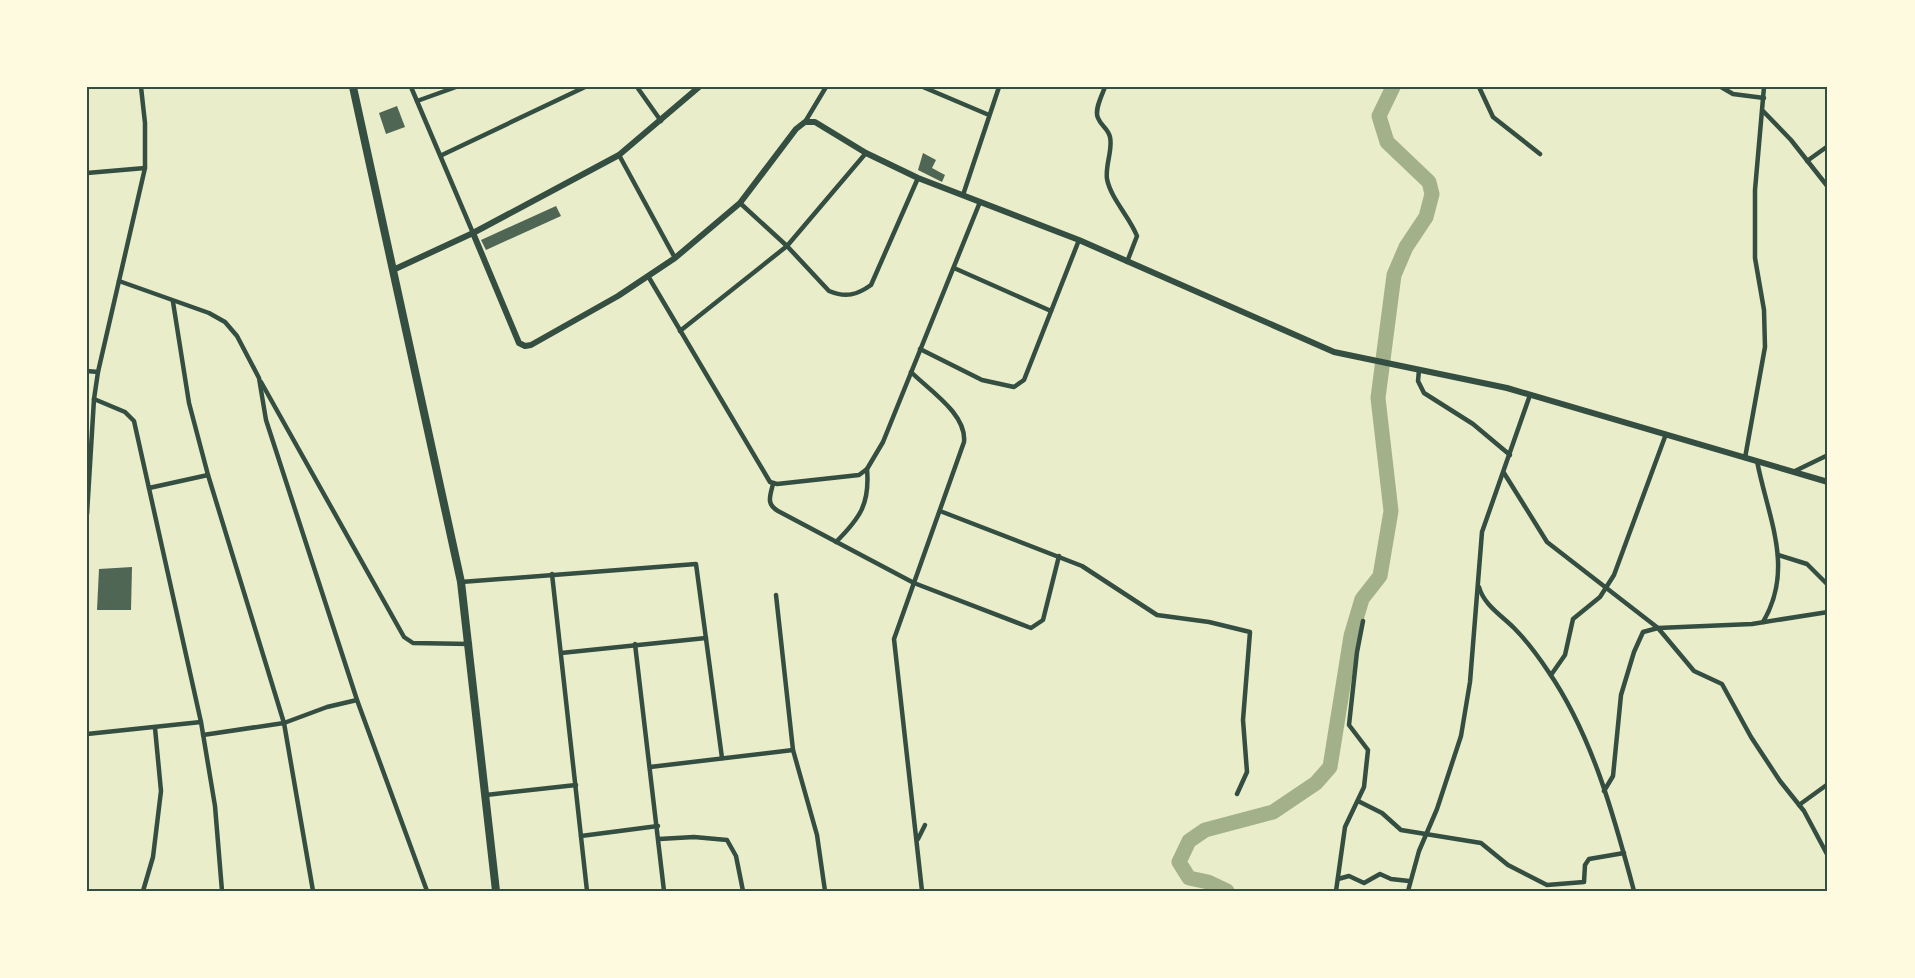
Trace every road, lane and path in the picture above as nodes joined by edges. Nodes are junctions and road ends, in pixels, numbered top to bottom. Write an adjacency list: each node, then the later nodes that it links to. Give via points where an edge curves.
1 (141, 87): 27 (street)
2 (352, 87): 40 (highway)
3 (411, 87): 16 (street)
4 (456, 87): 16 (street)
5 (585, 87): 24 (street)
6 (637, 87): 19 (street)
7 (699, 87): 19 (street)
8 (826, 87): 20 (street)
9 (923, 87): 18 (street)
10 (999, 87): 18 (street)
11 (1105, 87): 38 (street, via 1097,110 1098,119 1111,139 1106,176 1109,189 1137,236)
12 (1479, 87): 23 (street, via 1493,117)
13 (1721, 87): 15 (street, via 1733,94)
14 (1764, 87): 15 (street)
15 (1764, 98): 17 (street)
16 (417, 101): 24 (street)
17 (1763, 111): 26 (street); 57 (street, via 1755,190 1755,258 1764,310 1765,347)
18 (989, 115): 31 (street)
19 (662, 121): 25 (street)
20 (805, 122): 22 (street, via 815,122); 33 (street, via 788,138)
21 (1828, 146): 26 (street)
22 (866, 153): 29 (street); 36 (street)
23 (1540, 154)
24 (442, 155): 34 (street)
25 (619, 155): 34 (street); 37 (street)
26 (1807, 161): 30 (street)
27 (145, 168): 28 (street); 42 (street)
28 (87, 173)
29 (918, 178): 31 (street); 36 (street, via 871,285 859,294 838,295 829,291)
30 (1828, 187)
31 (963, 195): 32 (street)
32 (980, 202): 35 (street); 39 (street)
33 (740, 203): 36 (street); 37 (street)
34 (473, 233): 40 (street); 41 (street, via 519,343 525,346 609,302)
35 (1079, 240): 38 (street); 44 (street)
36 (787, 246): 45 (street)
37 (675, 258): 41 (street)
38 (1127, 262): 47 (street, via 1314,345)
39 (954, 268): 44 (street); 46 (street)
40 (393, 270): 72 (highway)
41 (648, 276): 45 (street)
42 (119, 281): 43 (street); 49 (street)
43 (173, 302): 51 (street, via 225,322); 62 (street, via 189,403)
44 (1051, 311): 46 (street, via 1024,380 1014,387 982,380)
45 (680, 331): 64 (street)
46 (920, 349): 50 (street)
47 (1419, 370): 52 (street); 55 (street, via 1418,381 1424,393 1473,424)
48 (87, 371): 49 (street)
49 (98, 372): 53 (street)
50 (911, 372): 59 (street, via 883,442); 66 (street, via 960,420 965,434)
51 (259, 378): 83 (street, via 404,637 413,643); 87 (street, via 266,420)
52 (1530, 395): 54 (street); 55 (street)
53 (94, 399): 65 (street, via 125,412 135,421); 67 (street)
54 (1666, 434): 57 (street); 76 (street, via 1623,553)
55 (1510, 455): 61 (street)
56 (1828, 455): 60 (street)
57 (1745, 458): 58 (street)
58 (1757, 461): 60 (street); 69 (street)
59 (867, 469): 64 (street, via 853,476); 68 (street, via 867,493 859,518)
60 (1795, 471): 63 (street)
61 (1504, 474): 74 (street, via 1482,532); 76 (street, via 1546,542)
62 (208, 475): 65 (street); 89 (street)
63 (1828, 482)
64 (773, 484): 68 (street, via 769,499 773,508)
65 (149, 488): 88 (street)
66 (940, 511): 70 (street); 73 (street)
67 (87, 514)
68 (836, 542): 73 (street)
69 (1778, 555): 75 (street, via 1807,564); 80 (street, via 1776,598)
70 (1059, 556): 73 (street, via 1043,620 1031,628); 99 (street, via 1118,588 1157,615 1250,632 1243,720 1247,771)
71 (552, 574): 72 (street); 82 (street, via 696,564); 85 (street)
72 (461, 582): 83 (highway)
73 (914, 583): 108 (street, via 894,639)
74 (1478, 584): 86 (street, via 1487,603 1515,628); 106 (street, via 1467,712 1455,758)
75 (1828, 585)
76 (1605, 589): 81 (street); 86 (street, via 1573,619 1565,655)
77 (776, 595): 93 (street)
78 (1828, 612): 80 (street)
79 (1363, 621): 101 (street, via 1349,725 1368,750 1364,788)
80 (1762, 622): 81 (street)
81 (1658, 628): 98 (street, via 1641,634 1634,652 1621,695 1613,776); 102 (street, via 1694,671 1722,684 1751,737)
82 (706, 638): 84 (street); 94 (street)
83 (470, 644): 100 (highway)
84 (635, 644): 85 (street); 95 (street)
85 (561, 653): 97 (street)
86 (1551, 675): 98 (street)
87 (357, 700): 89 (street); 116 (street)
88 (201, 722): 90 (street); 92 (street)
89 (284, 723): 92 (street); 115 (street)
90 (155, 728): 91 (street); 113 (street, via 161,791 153,856)
91 (87, 734)
92 (203, 735): 114 (street, via 215,806)
93 (793, 750): 94 (street); 121 (street, via 818,835)
94 (722, 758): 95 (street)
95 (650, 767): 104 (street)
96 (1828, 784): 102 (street)
97 (576, 785): 100 (street); 105 (street)
98 (1604, 791): 109 (street)
99 (1237, 794)
100 (486, 795): 117 (highway)
101 (1358, 801): 106 (street, via 1382,813 1401,830); 111 (street, via 1346,826)
102 (1799, 805): 110 (street)
103 (925, 825): 108 (street)
104 (658, 826): 105 (street); 107 (street)
105 (581, 836): 118 (street)
106 (1426, 836): 109 (street, via 1481,843 1508,866 1547,885 1584,882 1589,859); 112 (street)
107 (659, 840): 119 (street); 120 (street, via 727,840 736,856)
108 (917, 840): 122 (street)
109 (1624, 854): 125 (street)
110 (1828, 856)
111 (1338, 879): 112 (street, via 1349,876 1364,883 1380,874); 123 (street)
112 (1409, 881): 124 (street)
113 (143, 891)
114 (222, 891)
115 (313, 891)
116 (427, 891)
117 (496, 891)
118 (586, 891)
119 (664, 891)
120 (742, 891)
121 (825, 891)
122 (922, 891)
123 (1336, 891)
124 (1408, 891)
125 (1634, 891)

